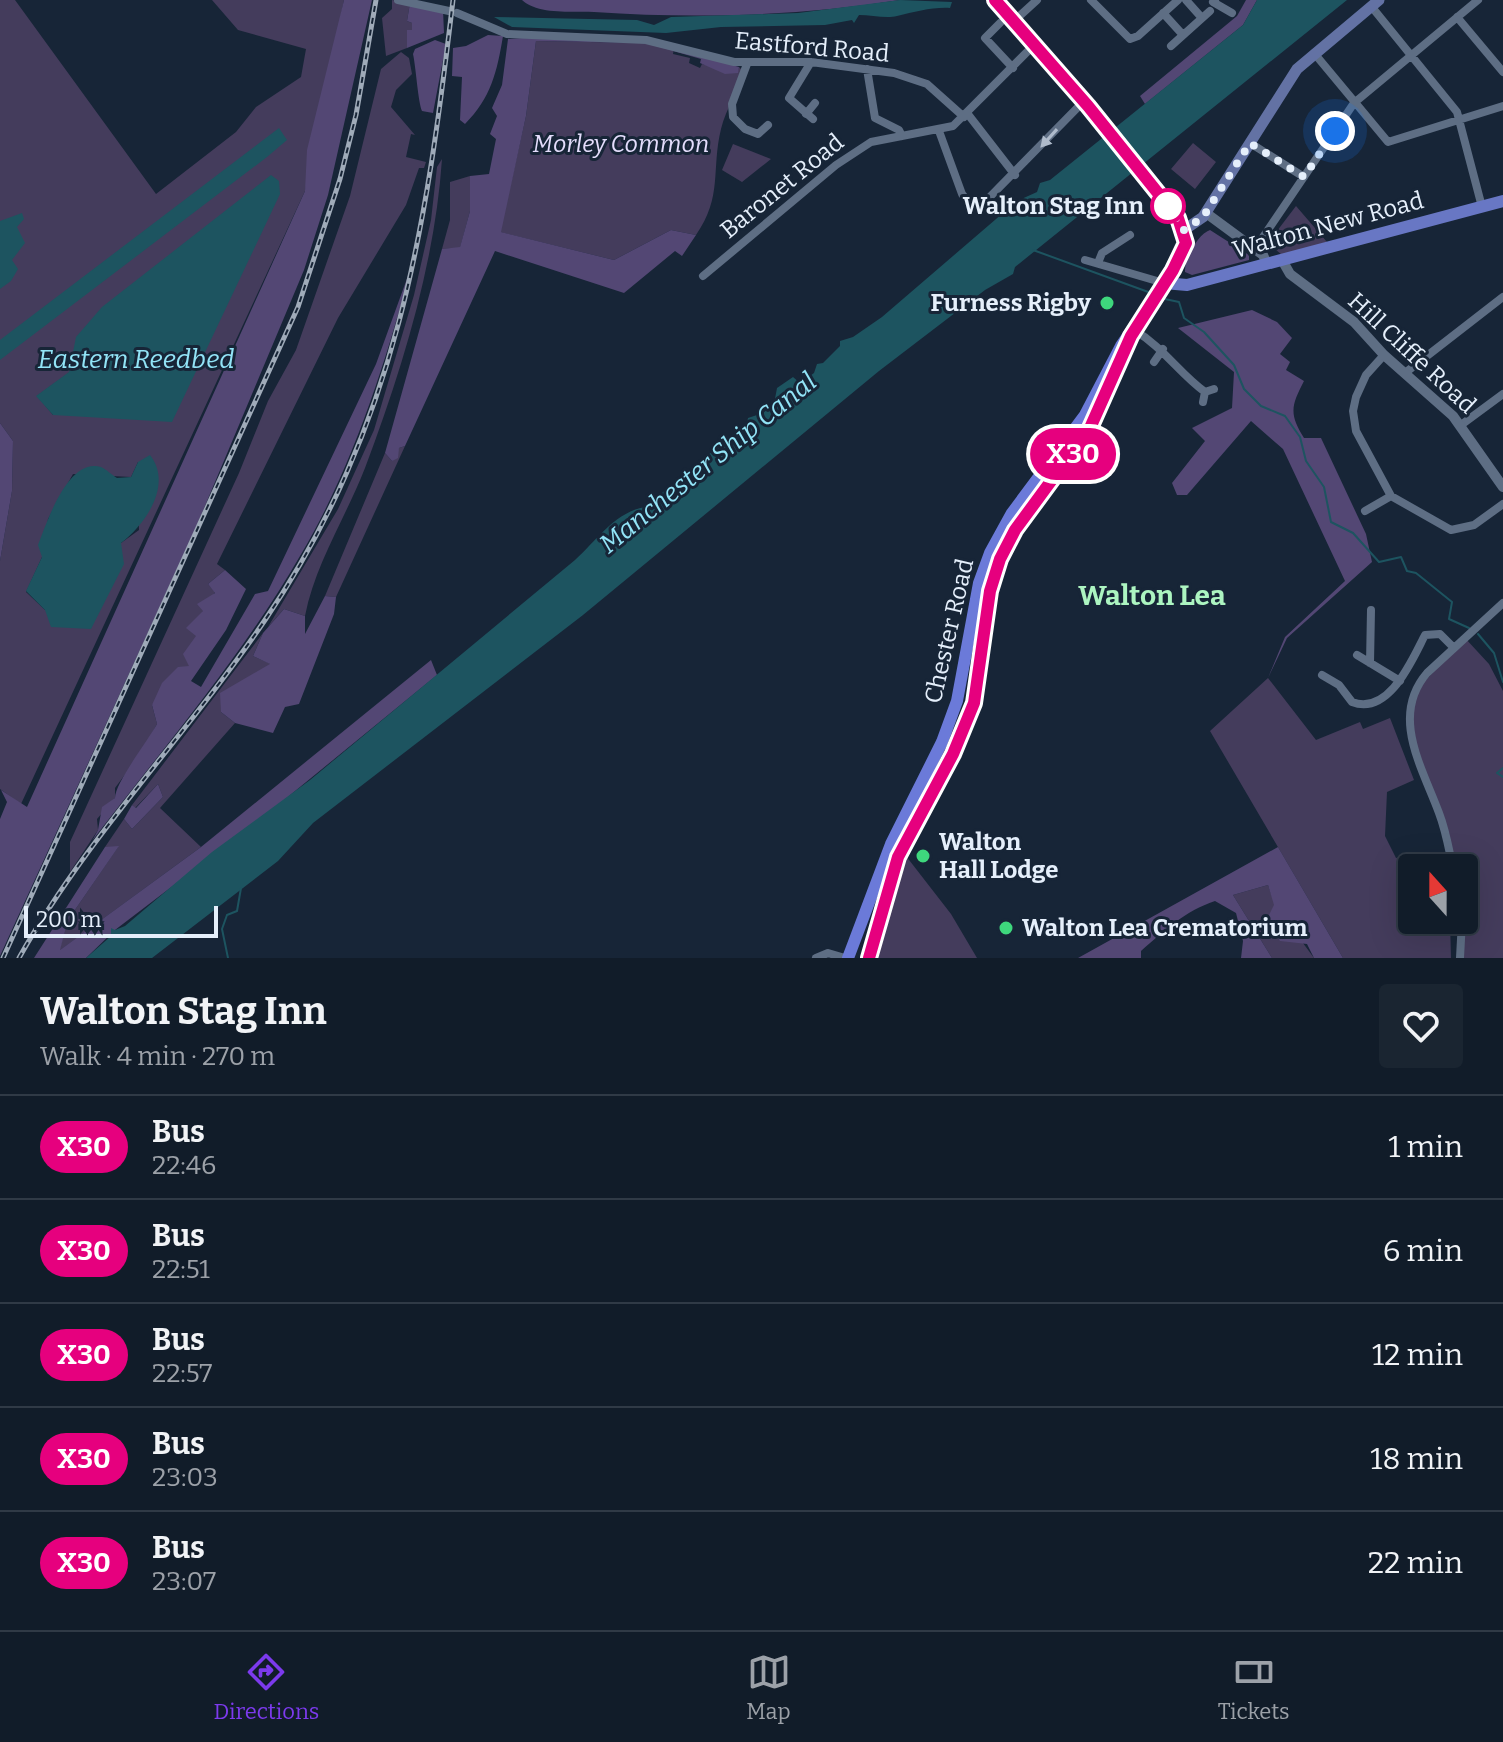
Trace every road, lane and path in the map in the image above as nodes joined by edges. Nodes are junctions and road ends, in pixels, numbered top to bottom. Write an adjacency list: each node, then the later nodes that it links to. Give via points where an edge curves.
1 (398, 0): 23 (street, Eastford Road, via 453,12 507,34 646,40)
2 (994, 0): 15 (highway)
3 (1037, 0): 15 (street)
4 (1091, 0): 11 (street, via 1130,39)
5 (1186, 0): 14 (street)
6 (1215, 0): 12 (street)
7 (1478, 0): 13 (street)
8 (1174, 1): 11 (street)
9 (1375, 3): 20 (main road); 21 (street)
10 (1210, 11): 14 (street)
11 (1163, 13): 17 (street)
12 (1232, 13)
13 (1457, 17): 21 (street); 26 (street)
14 (1202, 18): 17 (street)
15 (1014, 21): 18 (highway)
16 (1000, 23): 24 (street, via 985,38)
17 (1183, 35): 19 (street)
18 (1035, 44): 24 (street); 29 (highway)
19 (1171, 46)
20 (1314, 53): 28 (street); 36 (main road, via 1293,73)
21 (1411, 55): 28 (street); 32 (street)
22 (811, 62): 23 (street, Eastford Road); 25 (street, Eastford Road); 27 (street, via 789,95 810,116)
23 (747, 64): 33 (street, via 732,104 733,117 758,134)
24 (1013, 68): 31 (street)
25 (867, 69): 31 (street, Eastford Road, via 927,84); 35 (street, via 875,118)
26 (1503, 72)
27 (815, 103)
28 (1354, 103): 32 (street, via 1388,142); 38 (street)
29 (1087, 105): 37 (street, one-way to 37); 42 (highway)
30 (1503, 106): 32 (street)
31 (965, 115): 34 (street); 37 (street, Eastford Road)
32 (1460, 120): 40 (street)
33 (768, 125)
34 (939, 131): 35 (street, Baronet Road); 37 (street, via 972,207 986,205)
35 (902, 136): 49 (street, Baronet Road, via 871,142 836,165)
36 (1250, 143): 38 (street); 41 (main road)
37 (1015, 175)
38 (1304, 177): 44 (street)
39 (1503, 201): 40 (main road, Walton New Road)
40 (1482, 207): 46 (main road, Walton New Road)
41 (1206, 213): 42 (main road); 44 (street)
42 (1184, 230): 50 (highway, Chester Road, via 1184,248)
43 (1130, 235): 47 (street, via 1102,253)
44 (1255, 249): 48 (street)
45 (1085, 260): 47 (street)
46 (1282, 260): 48 (main road, Walton New Road); 54 (street, Hill Cliffe Road, via 1290,274 1354,322)
47 (1098, 263): 50 (street)
48 (1267, 264): 50 (main road, Walton New Road)
49 (703, 276)
50 (1163, 286): 52 (highway, Chester Road)
51 (1503, 297): 56 (street)
52 (1132, 333): 53 (street); 74 (highway, Chester Road, via 1085,415 1012,513 990,553 979,583 957,701 891,844); 75 (highway, Chester Road, via 1090,428 1015,530 1000,559 990,591 974,703 898,857)
53 (1163, 349): 55 (street); 57 (street)
54 (1384, 355): 56 (street, Hill Cliffe Road); 61 (street, via 1362,381 1353,411 1359,437)
55 (1154, 362)
56 (1405, 373): 59 (street, Hill Cliffe Road)
57 (1207, 394)
58 (1503, 394): 59 (street)
59 (1461, 425): 60 (street, Hill Cliffe Road)
60 (1503, 487)
61 (1391, 496): 62 (street, via 1451,530 1480,522); 63 (street)
62 (1503, 504)
63 (1365, 511)
64 (1503, 603): 66 (street)
65 (1371, 610): 68 (street)
66 (1454, 648): 70 (street, via 1440,634 1425,635); 71 (street, via 1417,686 1409,707 1409,725)
67 (1357, 655): 68 (street)
68 (1370, 663): 70 (street)
69 (1322, 675): 70 (street, via 1361,704 1388,694)
70 (1400, 681)
71 (1450, 854)
72 (1461, 934): 76 (street)
73 (816, 958): 74 (street, via 828,953)
74 (847, 958)
75 (869, 958)
76 (1460, 958)

